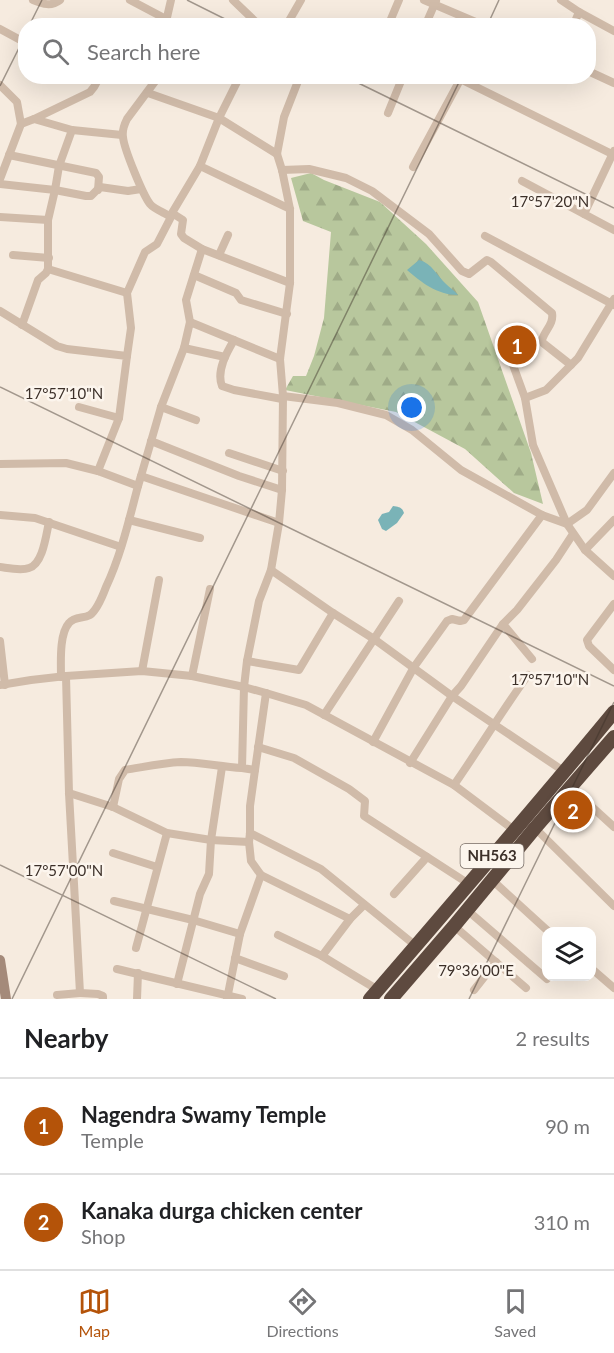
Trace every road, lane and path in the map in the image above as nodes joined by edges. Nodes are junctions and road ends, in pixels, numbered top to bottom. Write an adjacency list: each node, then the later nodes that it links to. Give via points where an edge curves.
1 (33, 0): 2 (street, via 55,4)
2 (60, 0)
3 (130, 0): 12 (street)
4 (171, 0): 13 (street)
5 (233, 0): 14 (street)
6 (301, 0): 15 (street)
7 (399, 0): 16 (street)
8 (424, 0): 10 (street)
9 (561, 0): 11 (street)
10 (435, 2): 17 (street); 18 (street)
11 (579, 12): 19 (street); 20 (street)
12 (159, 18)
13 (167, 18)
14 (252, 18)
15 (291, 18)
16 (391, 18)
17 (428, 18)
18 (468, 18)
19 (576, 18)
20 (590, 18)
21 (596, 21): 23 (street)
22 (0, 29): 24 (street)
23 (614, 31)
24 (18, 39)
25 (596, 75): 26 (street)
26 (614, 83)
27 (96, 84): 38 (street, via 90,92)
28 (153, 84): 35 (street)
29 (236, 84): 37 (street)
30 (297, 84): 43 (street, via 284,117)
31 (400, 84): 36 (street)
32 (454, 84): 47 (street)
33 (470, 84): 42 (street)
34 (0, 85): 39 (street, via 17,102)
35 (148, 93): 37 (street); 41 (street, via 127,119)
36 (388, 113)
37 (219, 118): 43 (street); 46 (street)
38 (34, 119): 39 (street); 40 (street)
39 (21, 124): 44 (street)
40 (72, 130): 41 (street); 45 (street)
41 (122, 135): 53 (street)
42 (613, 152): 56 (street)
43 (277, 154): 48 (street)
44 (9, 155): 45 (street); 49 (street)
45 (58, 166): 52 (street, via 98,174); 54 (street)
46 (200, 166): 55 (street); 57 (street)
47 (413, 168)
48 (282, 170): 55 (street); 82 (street, via 309,169 346,178 372,191 429,234 462,272 470,274 487,260 491,262 552,313 543,343)
49 (0, 178)
50 (522, 181): 56 (street)
51 (0, 184): 54 (street)
52 (98, 189): 53 (street); 54 (street, via 91,196)
53 (141, 189): 57 (street, via 150,205)
54 (55, 190): 59 (street)
55 (290, 209): 69 (street)
56 (584, 214): 60 (street)
57 (171, 215): 63 (street, via 183,220 184,238); 70 (street, via 157,244 145,252)
58 (0, 217): 59 (street)
59 (48, 220): 66 (street)
60 (614, 230)
61 (228, 236): 65 (street)
62 (485, 236): 71 (street)
63 (202, 249): 65 (street); 68 (street)
64 (13, 255): 66 (street)
65 (219, 255): 69 (street)
66 (49, 258): 67 (street)
67 (48, 268): 70 (street); 75 (street, via 38,280)
68 (194, 275): 73 (street, via 236,293 241,300); 74 (street, via 186,300)
69 (290, 283): 73 (street)
70 (127, 293): 78 (street, via 131,328)
71 (613, 302): 82 (street)
72 (0, 311): 75 (street)
73 (287, 314): 80 (street)
74 (190, 322): 76 (street); 77 (street)
75 (22, 325): 78 (street, via 66,349)
76 (234, 340): 79 (street); 80 (street)
77 (184, 348): 79 (street); 86 (street)
78 (127, 356): 87 (street)
79 (225, 357): 83 (street, via 222,386)
80 (280, 359): 83 (street)
81 (513, 365): 84 (street)
82 (571, 365): 84 (street, via 546,390)
83 (282, 398): 93 (street); 99 (street, via 338,403 386,415 412,430 461,470)
84 (525, 398): 104 (street, via 533,445)
85 (79, 407): 87 (street)
86 (160, 407): 88 (street); 89 (street)
87 (119, 418): 92 (street)
88 (196, 420)
89 (151, 441): 95 (street); 97 (street)
90 (229, 453): 93 (street)
91 (0, 464): 92 (street, via 66,463)
92 (98, 471): 96 (street)
93 (283, 471): 97 (street)
94 (614, 473): 104 (street, via 587,510)
95 (141, 476): 96 (street); 103 (street)
96 (138, 486): 100 (street)
97 (282, 490): 103 (street)
98 (0, 515): 102 (street)
99 (542, 515): 104 (street); 122 (street, via 464,620 450,619)
100 (129, 520): 106 (street); 107 (street)
101 (614, 520): 108 (street)
102 (49, 522): 107 (street); 109 (street, via 43,553 33,566)
103 (279, 523): 110 (street)
104 (567, 524): 105 (street)
105 (573, 534): 108 (street); 117 (street, via 518,610)
106 (200, 537)
107 (122, 547): 126 (street, via 95,608 68,624 61,653)
108 (585, 550): 111 (street)
109 (0, 567)
110 (271, 570): 116 (street); 121 (street, via 259,601)
111 (614, 576)
112 (159, 580): 124 (street)
113 (210, 589): 127 (street)
114 (399, 601): 118 (street)
115 (614, 604): 123 (street, via 587,639 589,646)
116 (333, 613): 118 (street); 121 (street, via 299,670)
117 (503, 624): 120 (street); 131 (street)
118 (374, 639): 122 (street); 133 (street)
119 (0, 641): 128 (street)
120 (532, 659)
121 (247, 661): 129 (street)
122 (414, 667): 131 (street); 136 (street)
123 (614, 670)
124 (142, 671): 126 (street); 127 (street)
125 (528, 675): 134 (street)
126 (63, 676): 128 (street); 145 (street)
127 (192, 676): 129 (street)
128 (3, 685)
129 (244, 687): 130 (street); 140 (street)
130 (266, 693): 133 (street); 137 (street)
131 (452, 696): 134 (street); 138 (street)
132 (614, 712): 142 (highway, NH563)
133 (324, 715): 136 (street)
134 (493, 724): 142 (street); 143 (street)
135 (614, 737): 144 (highway, NH563)
136 (373, 742): 138 (street)
137 (258, 747): 141 (street); 154 (street, via 294,758 349,789 365,801 364,816)
138 (410, 762): 143 (street)
139 (222, 767): 140 (street); 146 (street, via 180,762 125,770 119,779); 152 (street)
140 (242, 768): 141 (street)
141 (255, 770): 151 (street)
142 (565, 772): 149 (highway, NH563)
143 (453, 785): 149 (street)
144 (570, 787): 147 (street); 148 (highway, NH563)
145 (69, 793): 146 (street); 186 (street)
146 (114, 807): 150 (street)
147 (614, 827)
148 (535, 828): 157 (highway, NH563); 162 (street)
149 (514, 830): 158 (highway, NH563)
150 (167, 833): 152 (street); 155 (street)
151 (250, 838): 152 (street); 156 (street, via 251,861); 161 (street, via 321,869)
152 (212, 840): 166 (street, via 209,874)
153 (113, 853): 155 (street)
154 (427, 857): 158 (street); 159 (street)
155 (158, 867): 163 (street)
156 (261, 875): 165 (street); 169 (street)
157 (492, 880): 164 (highway, NH563); 168 (street)
158 (469, 884): 171 (highway, NH563)
159 (394, 894)
160 (114, 901): 163 (street)
161 (364, 905): 165 (street); 171 (street)
162 (614, 906)
163 (146, 909): 166 (street); 172 (street)
164 (467, 910): 167 (highway, NH563); 180 (street)
165 (350, 919): 173 (street)
166 (193, 920): 169 (street); 182 (street)
167 (454, 926): 176 (street); 190 (highway, NH563)
168 (544, 927)
169 (240, 934): 174 (street)
170 (278, 935): 173 (street)
171 (416, 946): 187 (highway, NH563)
172 (136, 948)
173 (322, 956): 187 (street)
174 (235, 958): 181 (street); 189 (street)
175 (0, 960): 191 (street)
176 (496, 962): 183 (street); 185 (street)
177 (117, 969): 178 (street)
178 (138, 973): 182 (street); 193 (street)
179 (596, 973): 184 (street)
180 (542, 975)
181 (284, 976)
182 (177, 984): 189 (street)
183 (526, 988)
184 (614, 988)
185 (474, 990)
186 (81, 993): 188 (street); 192 (street, via 98,994)
187 (374, 994)
188 (57, 995)
189 (227, 997): 194 (street)
190 (398, 997)
191 (6, 999)
192 (104, 999)
193 (137, 999)
194 (242, 999)

